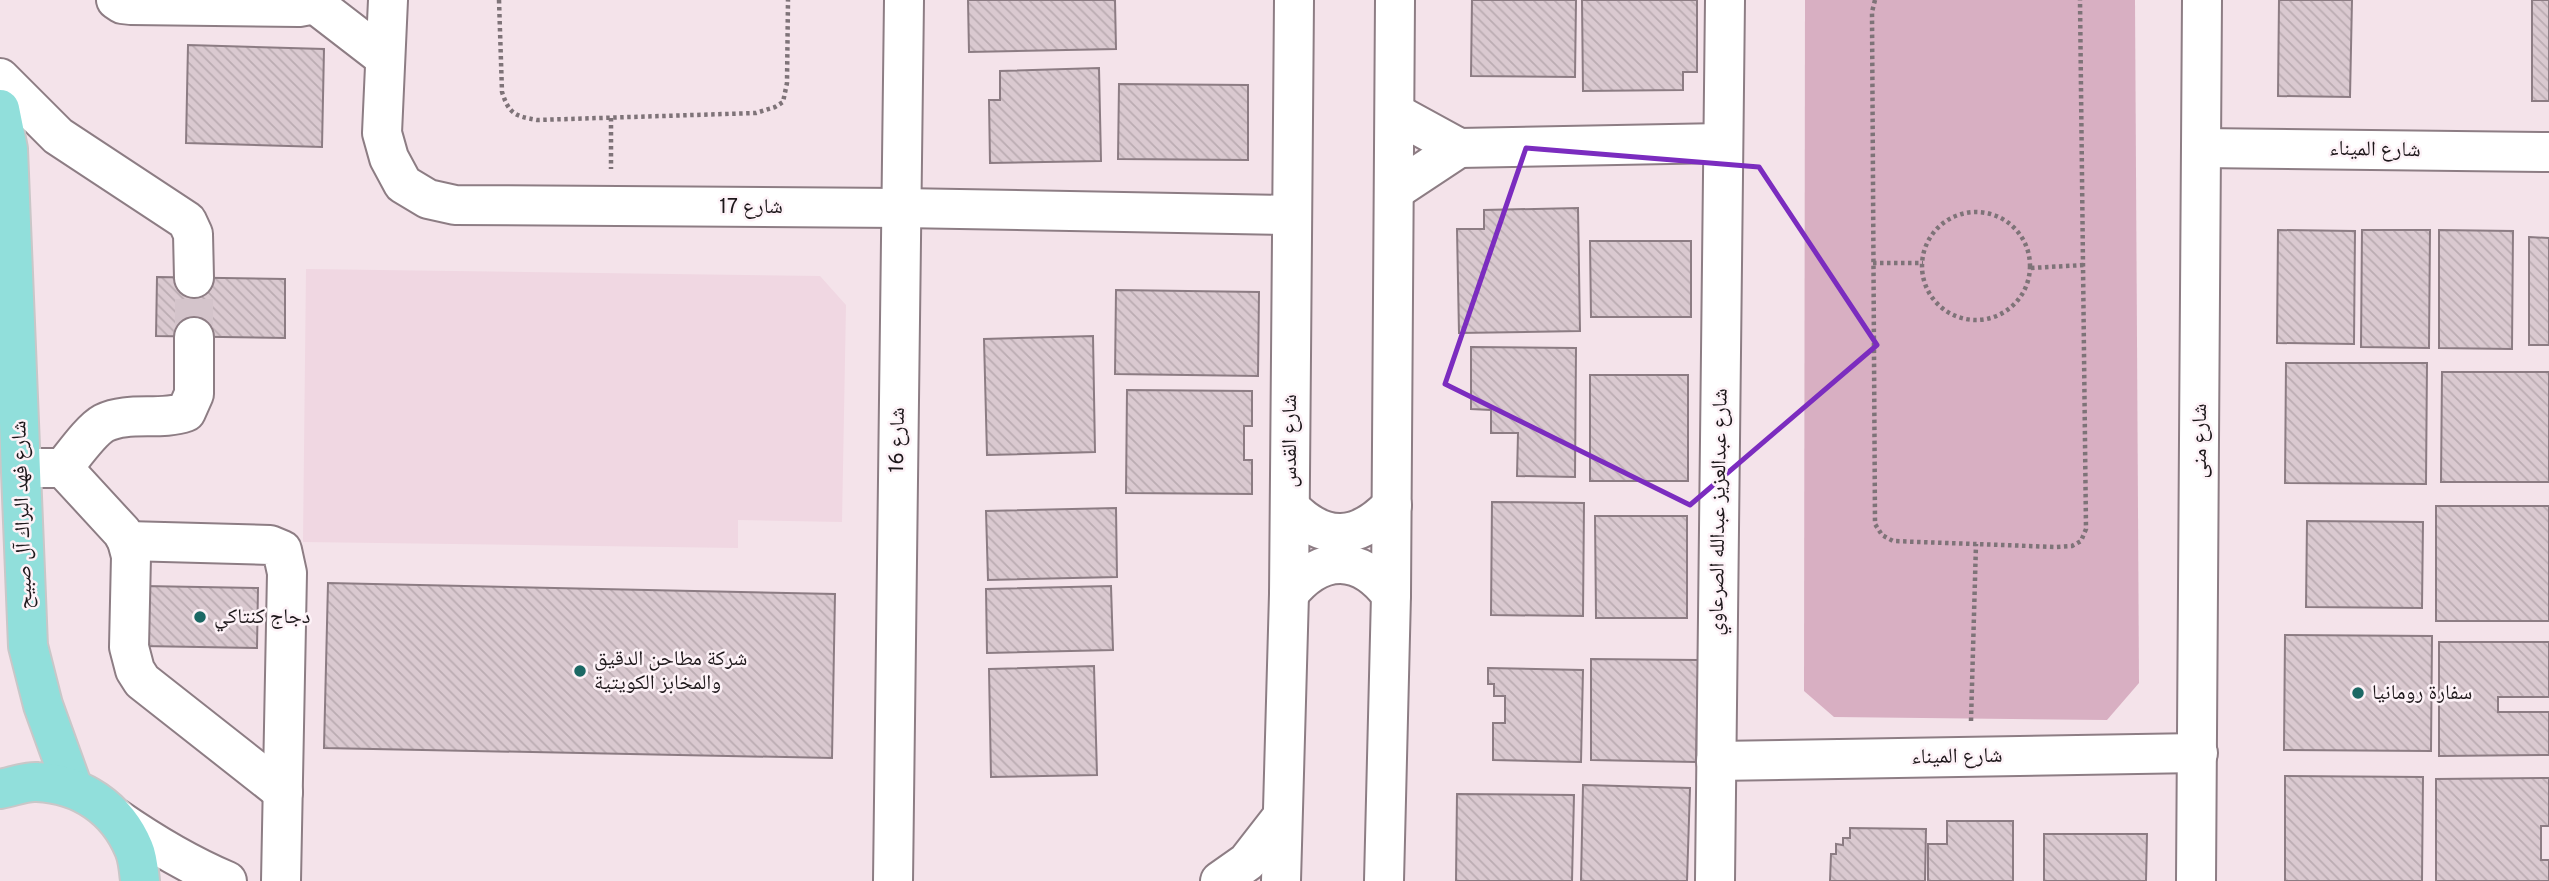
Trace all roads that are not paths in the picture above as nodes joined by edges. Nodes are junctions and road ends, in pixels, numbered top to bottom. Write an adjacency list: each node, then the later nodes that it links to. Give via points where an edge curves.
1 (116, 0): 8 (street, via 131,5 299,7)
2 (388, 0): 9 (street, شارع 17)
3 (904, 0): 18 (street, شارع 16)
4 (1294, 0): 19 (street, شارع القدس)
5 (1395, 0): 12 (street)
6 (1725, 0): 13 (street, شارع عبدالعزيز عبدالله الصرعاوي)
7 (2202, 0): 15 (street, شارع منى)
8 (318, 2): 9 (street)
9 (385, 58): 18 (street, شارع 17, via 382,133 389,158 403,184 428,199 455,205)
10 (0, 78): 20 (street, via 58,136 187,221 193,234)
11 (0, 109): 22 (main road, شارع فهد البراك آل صبيح, via 8,149)
12 (1395, 113): 14 (street); 17 (street)
13 (1723, 143): 14 (street); 30 (street, شارع عبدالعزيز عبدالله الصرعاوي)
14 (1459, 148): 17 (street)
15 (2201, 148): 16 (street, شارع الميناء); 29 (street, شارع منى)
16 (2549, 152)
17 (1394, 191): 24 (street)
18 (901, 208): 19 (street, شارع 17); 39 (street, شارع 16)
19 (1292, 215): 25 (street, شارع القدس)
20 (194, 278)
21 (194, 337): 23 (street, via 194,394 186,412 102,424)
22 (21, 468): 23 (street); 31 (main road, شارع فهد البراك آل صبيح, via 28,646 43,705)
23 (63, 468): 26 (street)
24 (1392, 505): 25 (street, via 1361,530 1342,534 1304,522); 28 (street)
25 (1290, 507): 27 (street, شارع القدس)
26 (127, 541): 33 (street, via 131,556 129,647 135,670 142,681); 33 (street, via 270,545 282,550 287,573)
27 (1289, 594): 28 (street, via 1302,578 1341,564 1361,568 1379,579); 34 (street, شارع القدس)
28 (1391, 595): 42 (street)
29 (2198, 753): 30 (street, شارع الميناء); 44 (street, شارع منى)
30 (1716, 761): 43 (street, شارع عبدالعزيز عبدالله الصرعاوي)
31 (73, 788): 32 (main road, via 35,781); 35 (main road, via 97,800)
32 (0, 789)
33 (283, 792): 38 (street)
34 (1282, 817): 40 (street, via 1247,862); 41 (street, شارع القدس)
35 (116, 818): 36 (main road, via 135,850); 37 (street, via 155,845)
36 (140, 881)
37 (227, 881)
38 (281, 881)
39 (893, 881)
40 (1220, 881)
41 (1280, 881)
42 (1384, 881)
43 (1715, 881)
44 (2196, 881)

